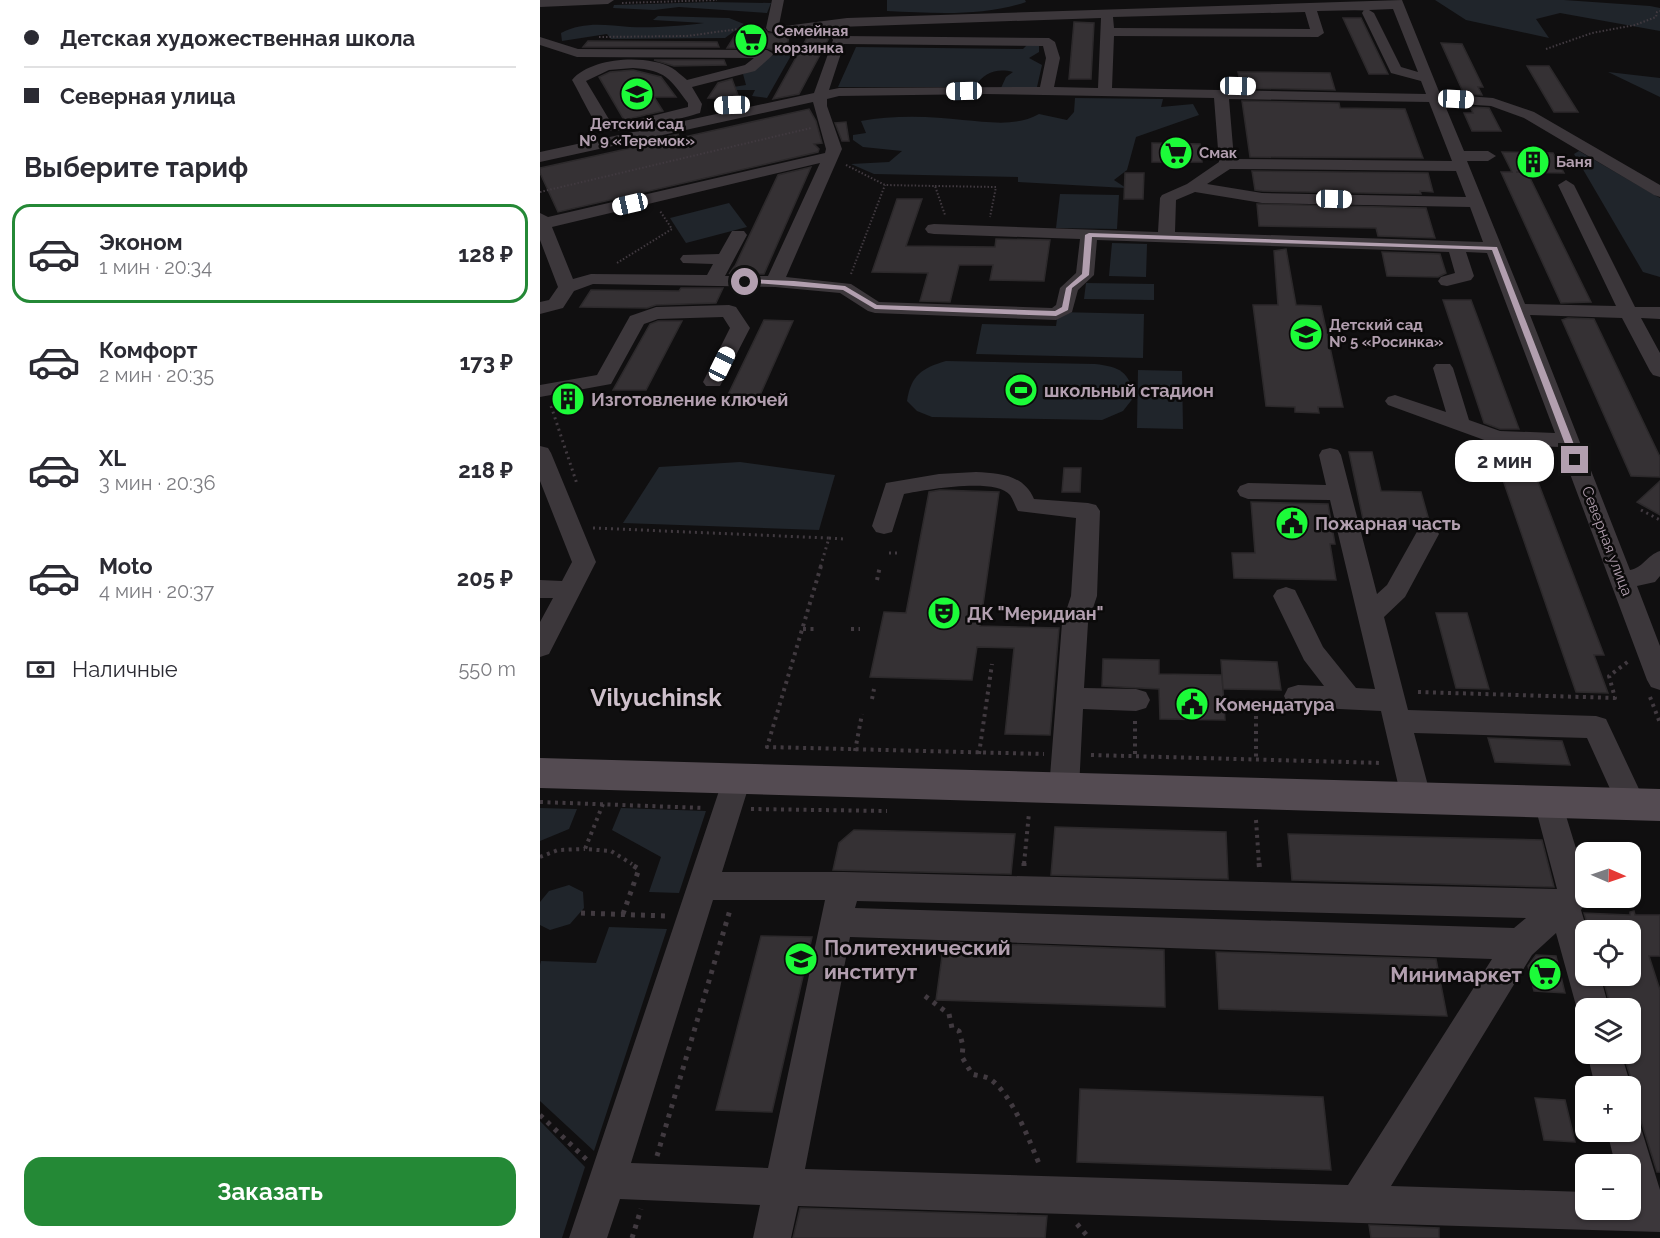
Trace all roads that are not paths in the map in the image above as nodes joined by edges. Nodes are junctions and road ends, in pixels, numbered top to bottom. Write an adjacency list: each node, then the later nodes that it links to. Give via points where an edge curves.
1 (778, 0): 11 (street, via 772,28)
2 (1032, 0): 9 (street)
3 (611, 2): 4 (street, via 556,8)
4 (540, 3)
5 (1396, 3): 6 (street); 17 (street, Северная улица)
6 (1310, 9): 8 (street); 12 (street, via 1318,33)
7 (1368, 13): 17 (street, via 1396,70)
8 (1107, 14): 9 (street); 12 (street)
9 (1039, 16): 10 (street, via 847,22); 15 (street)
10 (831, 26): 11 (street); 14 (street)
11 (785, 30): 16 (street, via 773,51)
12 (1108, 32): 20 (street)
13 (542, 37): 16 (street, via 552,51 577,53)
14 (839, 40): 15 (street); 23 (street)
15 (1048, 42): 19 (street, via 1053,58)
16 (766, 54): 18 (street, via 750,68)
17 (1426, 78): 25 (street, Северная улица)
18 (684, 85): 26 (street); 26 (street, via 667,70 649,63 594,70 579,80 605,125 628,126 695,110)
19 (1046, 91): 20 (street); 23 (street, via 840,92)
20 (1105, 93): 21 (street)
21 (1173, 94): 22 (street); 24 (street, via 1208,86 1322,88)
22 (1221, 94): 24 (street); 32 (street)
23 (820, 97): 27 (street); 28 (street, via 834,149)
24 (1353, 97): 25 (street)
25 (1434, 98): 31 (street, Северная улица); 35 (street, via 1493,102 1529,115)
26 (695, 104): 27 (street)
27 (770, 109): 30 (street)
28 (830, 156): 37 (street); 49 (street)
29 (1488, 156): 31 (street)
30 (540, 157)
31 (1460, 161): 32 (street); 36 (street, Северная улица)
32 (1227, 164): 34 (street)
33 (1566, 185): 54 (street)
34 (1193, 187): 36 (street, via 1262,198); 41 (street, via 1168,198)
35 (1660, 192)
36 (1476, 202): 43 (street, Северная улица)
37 (541, 221): 50 (street)
38 (940, 225): 40 (street)
39 (738, 235): 45 (street)
40 (1089, 235): 41 (street); 49 (street, via 1085,275 1069,288 1065,308 1056,314 875,307 845,288)
41 (1166, 237): 42 (street)
42 (1455, 247): 43 (street); 47 (street, via 1465,276)
43 (1494, 248): 52 (street, Северная улица)
44 (689, 259): 45 (street)
45 (725, 259): 46 (street)
46 (713, 281): 48 (street); 50 (street, via 591,279)
47 (1447, 281)
48 (745, 282): 49 (street); 53 (street)
49 (775, 282)
50 (567, 287): 51 (street, via 556,304)
51 (540, 308)
52 (1518, 309): 54 (street); 62 (street, Северная улица)
53 (729, 311): 58 (street, via 740,328); 59 (street, via 656,313 637,320 604,380)
54 (1628, 312): 55 (street); 57 (street)
55 (1660, 313)
56 (1443, 368): 61 (street)
57 (1660, 371)
58 (713, 382)
59 (543, 390)
60 (1395, 401): 61 (street)
61 (1460, 424): 62 (street, via 1498,438)
62 (1568, 440): 70 (street, Северная улица)
63 (540, 453): 72 (street, via 584,562)
64 (1330, 455): 66 (street)
65 (1248, 491): 66 (street)
66 (1341, 493): 74 (street)
67 (884, 526): 79 (street, via 894,488 940,479 1002,481 1018,489 1026,506 1088,511 1084,596 1075,623)
68 (1427, 534): 74 (street, via 1396,591)
69 (1660, 560): 70 (street, via 1646,576)
70 (1621, 580): 75 (street, Северная улица)
71 (540, 589): 72 (street)
72 (570, 590): 76 (street)
73 (1286, 596): 80 (street, via 1313,653)
74 (1371, 614): 82 (street)
75 (1650, 624): 77 (street, Северная улица)
76 (540, 647)
77 (1660, 680)
78 (1298, 696): 80 (street)
79 (1068, 698): 81 (street); 83 (street)
80 (1348, 698): 82 (street)
81 (1136, 700)
82 (1394, 711): 85 (street); 88 (street, via 1596,728)
83 (1065, 771): 85 (main road); 86 (main road)
84 (540, 773): 86 (main road)
85 (1412, 780): 87 (main road)
86 (732, 794): 90 (street)
87 (1549, 802): 88 (main road); 91 (street, via 1574,896)
88 (1646, 805)
89 (844, 886): 90 (street, via 737,886); 91 (street); 92 (street)
90 (696, 902): 96 (street)
91 (1564, 904): 93 (street); 94 (street)
92 (836, 922): 93 (street); 97 (street)
93 (1520, 944): 98 (street)
94 (1589, 998)
95 (1629, 1142): 99 (street)
96 (606, 1179): 97 (street); 100 (street)
97 (784, 1186): 98 (street); 101 (street)
98 (1359, 1202): 99 (street)
99 (1653, 1212)
100 (588, 1238)
101 (772, 1238)

